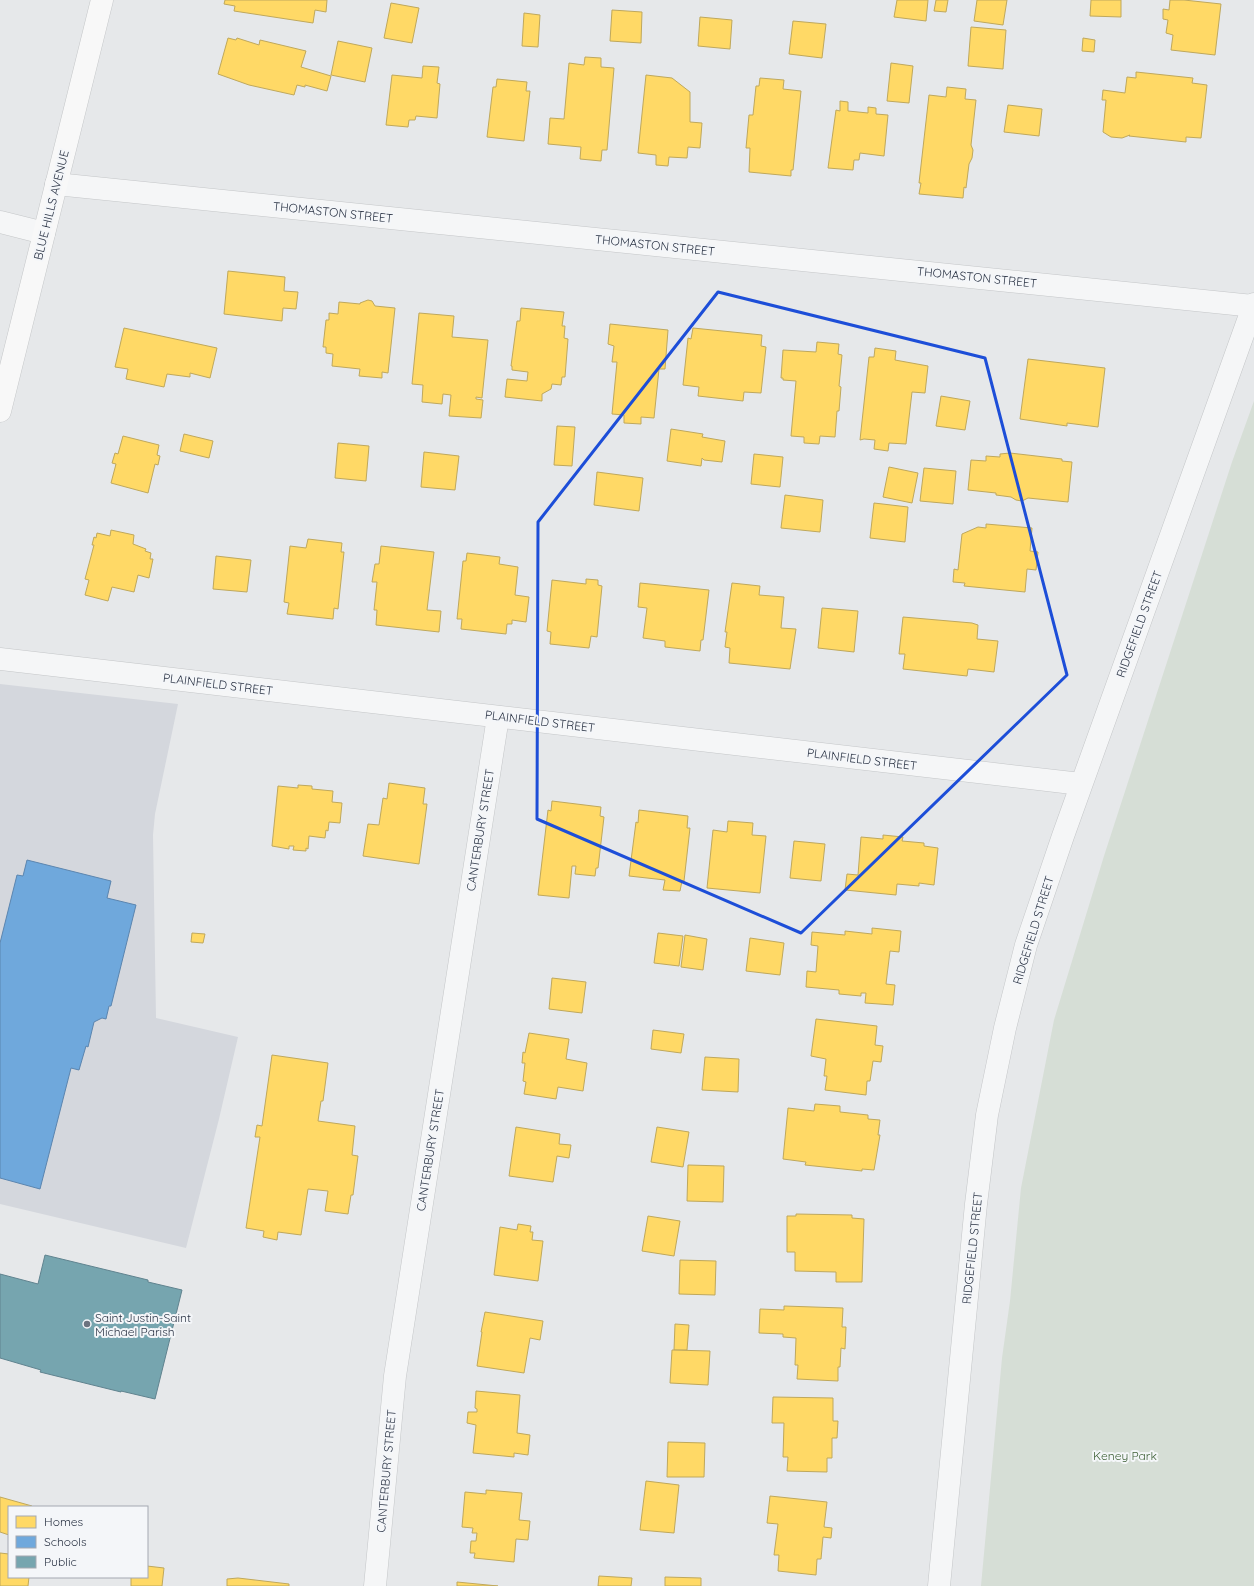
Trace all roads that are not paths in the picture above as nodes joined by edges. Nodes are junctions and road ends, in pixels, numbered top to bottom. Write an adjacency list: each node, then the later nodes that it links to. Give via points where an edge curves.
1 (102, 0): 2 (main road, BLUE HILLS AVENUE)
2 (56, 184): 4 (main road, BLUE HILLS AVENUE); 5 (street, THOMASTON STREET)
3 (0, 222): 4 (street)
4 (44, 233): 6 (main road, BLUE HILLS AVENUE)
5 (1254, 305): 9 (street, RIDGEFIELD STREET)
6 (0, 411)
7 (0, 659): 8 (street, PLAINFIELD STREET)
8 (498, 716): 9 (street, PLAINFIELD STREET); 10 (street, CANTERBURY STREET, via 394,1376)
9 (1081, 784): 11 (street, RIDGEFIELD STREET, via 1026,945 987,1115)
10 (375, 1586)
11 (939, 1586)

